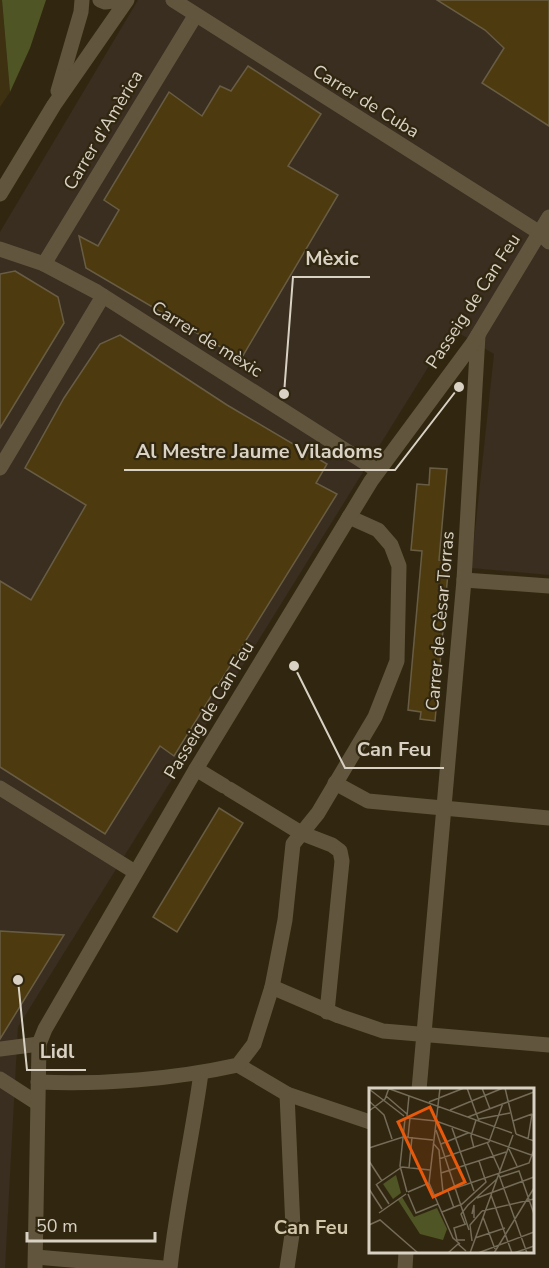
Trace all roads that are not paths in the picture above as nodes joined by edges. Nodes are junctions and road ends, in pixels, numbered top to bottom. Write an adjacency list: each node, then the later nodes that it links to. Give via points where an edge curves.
1 (82, 0): 6 (street)
2 (100, 0): 3 (street)
3 (125, 0): 6 (street)
4 (172, 0): 5 (street, Carrer de Cuba)
5 (195, 16): 9 (street, Carrer de Cuba); 11 (street, Carrer d'Amèrica)
6 (54, 105): 7 (street)
7 (0, 194)
8 (549, 217): 9 (street, Passeig de Can Feu)
9 (544, 238): 13 (street, Passeig de Can Feu)
10 (0, 249): 11 (street, Carrer de mèxic)
11 (44, 264): 12 (street, Carrer de mèxic)
12 (103, 296): 14 (street); 15 (street, Carrer de mèxic)
13 (478, 335): 15 (street, Passeig de Can Feu); 17 (street, Carrer de Cèsar Torras)
14 (0, 468)
15 (378, 471): 16 (street, Passeig de Can Feu)
16 (349, 517): 19 (street, Passeig de Can Feu); 20 (street, via 378,530 391,545 399,566 397,661 375,717)
17 (464, 580): 18 (street); 22 (street, Carrer de Cèsar Torras)
18 (549, 586)
19 (196, 769): 24 (street); 25 (street, Passeig de Can Feu)
20 (335, 783): 22 (street, via 368,801); 24 (street)
21 (0, 788): 25 (street)
22 (443, 808): 23 (street); 28 (street, Carrer de Cèsar Torras)
23 (549, 818)
24 (301, 833): 26 (street, via 293,844 285,920); 27 (street, via 332,845 340,851 342,861)
25 (135, 872): 29 (street, Passeig de Can Feu)
26 (272, 987): 27 (street); 32 (street, via 254,1044)
27 (327, 1012): 28 (street, via 383,1030)
28 (424, 1035): 30 (street); 36 (street, Carrer de Cèsar Torras)
29 (39, 1044): 31 (street); 35 (street, Passeig de Can Feu)
30 (549, 1046)
31 (0, 1049)
32 (238, 1065): 33 (street); 37 (street)
33 (201, 1073): 35 (street); 43 (street)
34 (0, 1079): 38 (street)
35 (38, 1082): 38 (street, Passeig de Can Feu)
36 (419, 1088)
37 (287, 1094): 39 (street); 44 (street, via 293,1228)
38 (37, 1103): 41 (street, Passeig de Can Feu)
39 (369, 1122)
40 (406, 1253): 45 (street)
41 (36, 1262): 42 (street)
42 (163, 1268)
43 (170, 1268)
44 (287, 1268)
45 (405, 1268)

